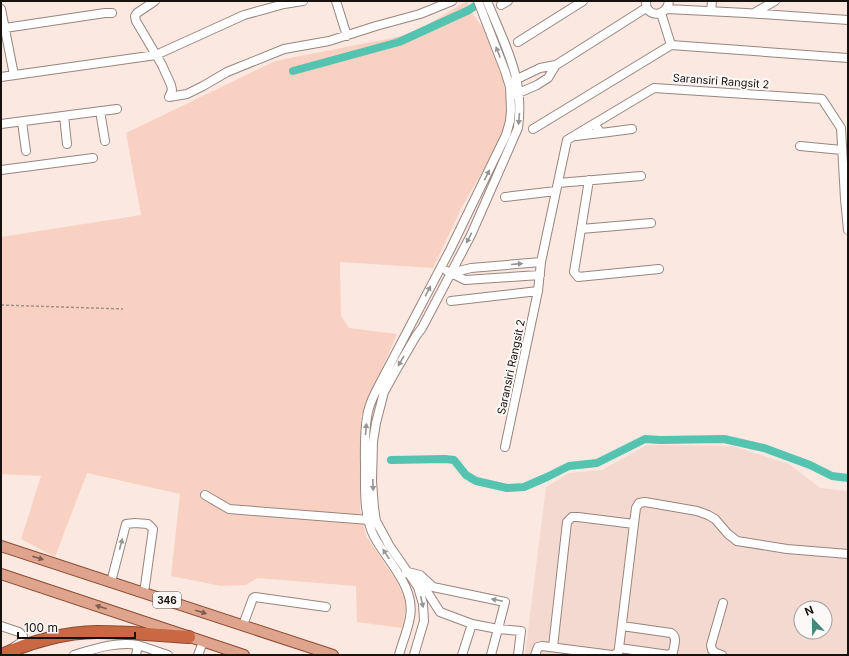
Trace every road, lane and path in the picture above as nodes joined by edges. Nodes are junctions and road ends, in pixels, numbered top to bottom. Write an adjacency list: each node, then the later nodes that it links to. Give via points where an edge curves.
1 (155, 1): 22 (street, via 137,13 136,21)
2 (302, 1): 22 (street, via 244,15)
3 (336, 1): 19 (street)
4 (452, 1): 19 (street, via 420,14)
5 (478, 1): 16 (street)
6 (487, 1): 16 (street)
7 (583, 1): 20 (street)
8 (712, 1): 13 (street)
9 (775, 1): 15 (street)
10 (646, 4): 11 (street, via 654,13); 24 (street)
11 (666, 8): 13 (street); 21 (street)
12 (1, 9): 18 (street)
13 (711, 11): 15 (street)
14 (112, 13): 18 (street)
15 (753, 13): 17 (street)
16 (489, 17): 27 (street, via 509,55); 28 (street, one-way to 16)
17 (848, 20)
18 (5, 28): 25 (street)
19 (347, 36): 22 (street, via 284,50 227,72 188,94 169,97 171,85)
20 (518, 42)
21 (671, 44): 23 (street); 38 (street)
22 (156, 55): 25 (street)
23 (848, 58)
24 (556, 66): 27 (street, via 540,68); 29 (street, via 548,78)
25 (14, 75): 26 (street)
26 (1, 77)
27 (516, 80): 28 (street); 29 (street)
28 (508, 83): 30 (street)
29 (519, 93): 30 (street); 54 (street, one-way to 54, via 518,128)
30 (510, 96): 53 (street, one-way to 30, via 506,135 510,122)
31 (118, 109): 32 (street)
32 (100, 111): 33 (street); 42 (street)
33 (64, 116): 34 (street); 43 (street)
34 (22, 122): 35 (street); 46 (street)
35 (1, 124)
36 (594, 124): 37 (street, Saransiri Rangsit 2, via 654,88 822,99); 40 (street); 41 (street, Saransiri Rangsit 2)
37 (845, 128): 45 (street, Saransiri Rangsit 2)
38 (533, 129)
39 (632, 129): 40 (street)
40 (601, 133): 41 (street)
41 (574, 136): 51 (street, Saransiri Rangsit 2, via 567,140)
42 (105, 141)
43 (67, 144)
44 (800, 146): 45 (street)
45 (842, 150): 57 (street, Saransiri Rangsit 2)
46 (26, 151)
47 (93, 158): 48 (street)
48 (1, 170)
49 (641, 176): 50 (street)
50 (589, 180): 51 (street); 56 (street)
51 (557, 187): 52 (street); 58 (street, Saransiri Rangsit 2)
52 (505, 197)
53 (470, 209): 54 (street); 59 (street)
54 (481, 213): 61 (street, one-way to 61)
55 (651, 223): 56 (street)
56 (581, 229): 60 (street, via 574,272 578,276)
57 (848, 230)
58 (541, 262): 61 (street, one-way to 58, via 470,268); 62 (street, Saransiri Rangsit 2)
59 (440, 268): 61 (street); 67 (street, one-way to 59)
60 (660, 269)
61 (451, 273): 62 (street, via 465,280); 68 (street)
62 (540, 275): 63 (street, Saransiri Rangsit 2)
63 (538, 292): 64 (street); 69 (street, Saransiri Rangsit 2)
64 (451, 301)
65 (1, 305): 66 (path)
66 (123, 309)
67 (409, 325): 68 (street); 71 (street, one-way to 67, via 365,454 367,416 376,391)
68 (422, 328): 75 (street, one-way to 75, via 384,392 373,442 372,481 376,521)
69 (505, 447)
70 (205, 495): 71 (street, via 229,509)
71 (369, 520): 77 (street, one-way to 71, via 372,533)
72 (634, 524): 74 (street, via 636,508 640,503 646,502 708,514 737,541 787,549); 85 (street); 90 (street, via 578,517 572,517 567,522)
73 (1, 546): 78 (main road, 346, one-way to 78)
74 (848, 554)
75 (408, 572): 77 (street); 82 (street, via 420,579 440,612); 86 (street, one-way to 75, via 505,602 433,587 420,575); 100 (street, one-way to 100, via 418,587 423,604 424,621)
76 (1, 574): 87 (main road, 346, one-way to 76)
77 (400, 577): 99 (street, via 406,586 411,607)
78 (111, 582): 79 (main road, 346); 79 (street, one-way to 79, via 126,524 148,524 152,529)
79 (144, 593): 83 (main road, 346, one-way to 83)
80 (723, 603): 106 (street, via 711,645 712,650)
81 (326, 606): 83 (street, via 255,597)
82 (472, 624): 86 (street); 101 (street)
83 (243, 625): 98 (main road, 346)
84 (1, 626): 92 (street, via 19,632 22,636 22,642)
85 (622, 626): 91 (street); 91 (street, via 672,633 675,638 673,652 668,655)
86 (498, 629): 102 (street); 103 (street, via 521,631)
87 (189, 637): 88 (main road, 346); 92 (highway, via 96,632 64,635)
88 (203, 642): 96 (street); 97 (main road, 346)
89 (138, 645): 93 (street, via 122,644); 94 (street); 95 (street)
90 (552, 647): 104 (street, via 538,647); 105 (street)
91 (619, 648): 105 (street, via 618,653)
92 (5, 653)
93 (74, 655)
94 (136, 655)
95 (168, 655)
96 (198, 655)
97 (244, 655)
98 (334, 655)
99 (399, 655)
100 (414, 655)
101 (462, 655)
102 (491, 655)
103 (518, 655)
104 (536, 655)
105 (612, 655)
106 (722, 655)

